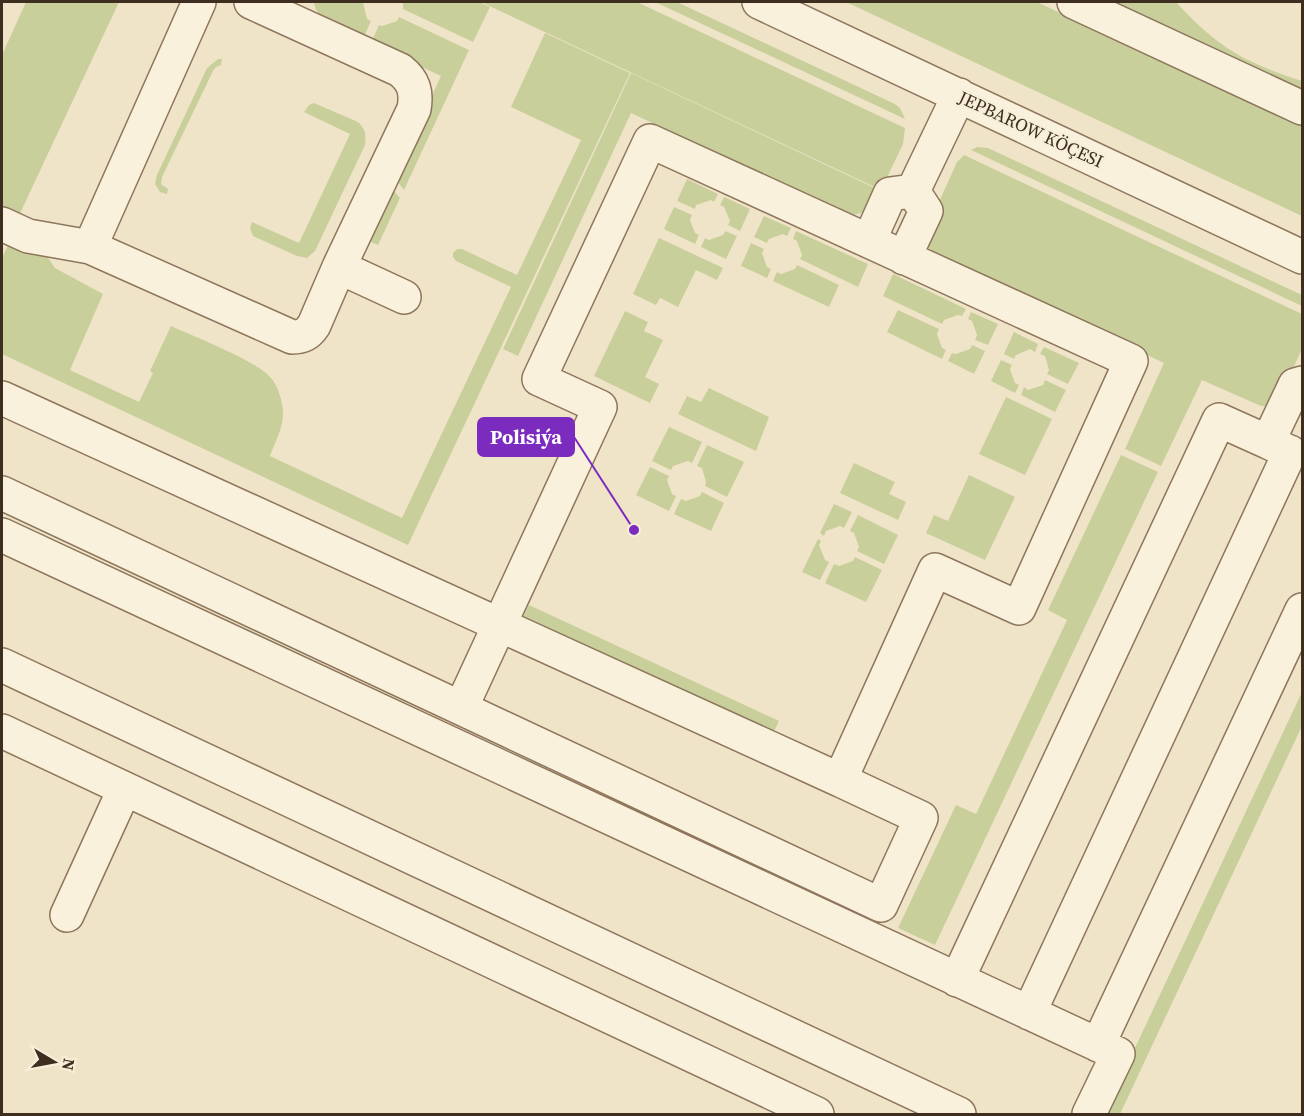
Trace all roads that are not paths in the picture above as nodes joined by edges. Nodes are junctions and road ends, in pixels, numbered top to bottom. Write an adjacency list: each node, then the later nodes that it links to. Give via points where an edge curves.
1 (199, 2): 10 (street)
2 (251, 2): 13 (street, via 400,70 414,85 414,110)
3 (759, 2): 5 (street, JEPBAROW KÖÇESI)
4 (1074, 2): 6 (street)
5 (959, 95): 7 (street); 11 (street, JEPBAROW KÖÇESI)
6 (1302, 108)
7 (913, 191): 9 (street, via 890,194); 12 (street, via 926,211)
8 (2, 224): 10 (street, via 28,236)
9 (869, 242): 12 (street); 21 (street, via 650,141 539,379 600,407)
10 (90, 247): 13 (street, via 292,337 301,337 314,325)
11 (1302, 257)
12 (904, 258): 25 (street, via 1131,361 1018,608 935,570)
13 (339, 267): 14 (street)
14 (404, 297)
15 (1302, 383): 17 (street, via 1295,385)
16 (2, 398): 21 (street)
17 (1287, 451): 28 (street, via 1219,420); 29 (street)
18 (2, 493): 23 (street)
19 (2, 535): 28 (street)
20 (1302, 609): 30 (street)
21 (499, 625): 23 (street); 25 (street)
22 (2, 665): 32 (street)
23 (461, 708): 25 (street, via 881,905 921,818)
24 (2, 732): 26 (street)
25 (840, 780)
26 (124, 790): 27 (street); 31 (street)
27 (67, 915)
28 (957, 980): 29 (street)
29 (1029, 1013): 30 (street)
30 (1098, 1045): 33 (street, via 1118,1054)
31 (817, 1114)
32 (959, 1114)
33 (1089, 1114)

